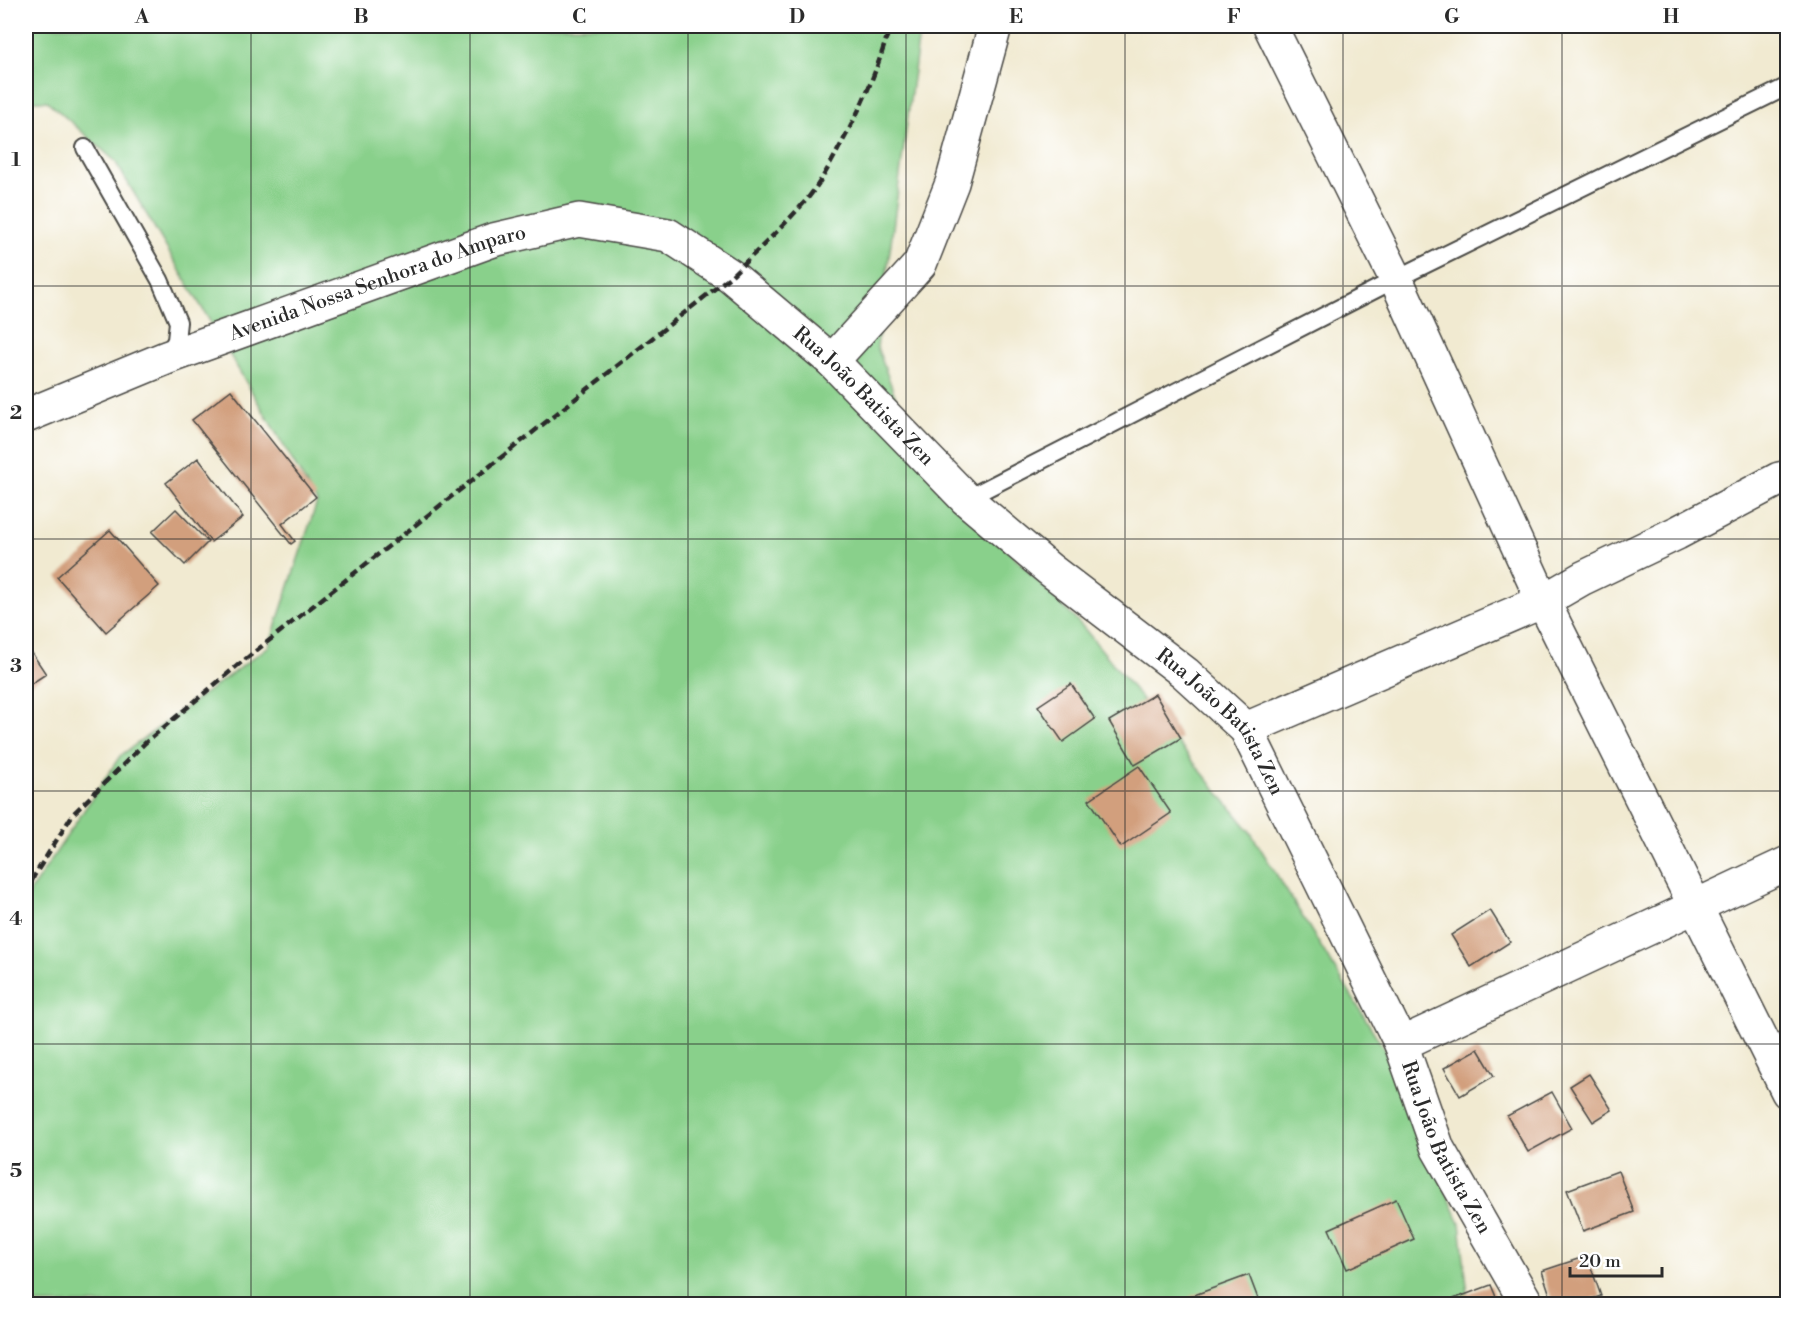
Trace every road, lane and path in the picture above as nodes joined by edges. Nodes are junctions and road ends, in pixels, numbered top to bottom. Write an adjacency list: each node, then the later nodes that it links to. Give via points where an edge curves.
1 (995, 26): 8 (street, via 952,183 920,264)
2 (1270, 26): 6 (street)
3 (1788, 86): 6 (lane)
4 (86, 148): 7 (lane, via 160,280 178,322 176,340)
5 (731, 276): 7 (street, Avenida Nossa Senhora do Amparo, via 668,235 579,220 493,240); 8 (street, Rua João Batista Zen)
6 (1396, 279): 11 (lane); 12 (street)
7 (166, 358): 9 (street, Avenida Nossa Senhora do Amparo)
8 (832, 361): 11 (street, Rua João Batista Zen)
9 (26, 416)
10 (1788, 477): 12 (street)
11 (966, 499): 13 (street, Rua João Batista Zen, via 1049,569 1185,673)
12 (1543, 601): 13 (street); 15 (street)
13 (1246, 729): 16 (street, Rua João Batista Zen)
14 (1788, 863): 15 (street)
15 (1696, 907): 16 (street); 17 (street)
16 (1401, 1044): 18 (street, Rua João Batista Zen, via 1438,1149)
17 (1788, 1092)
18 (1527, 1305)

